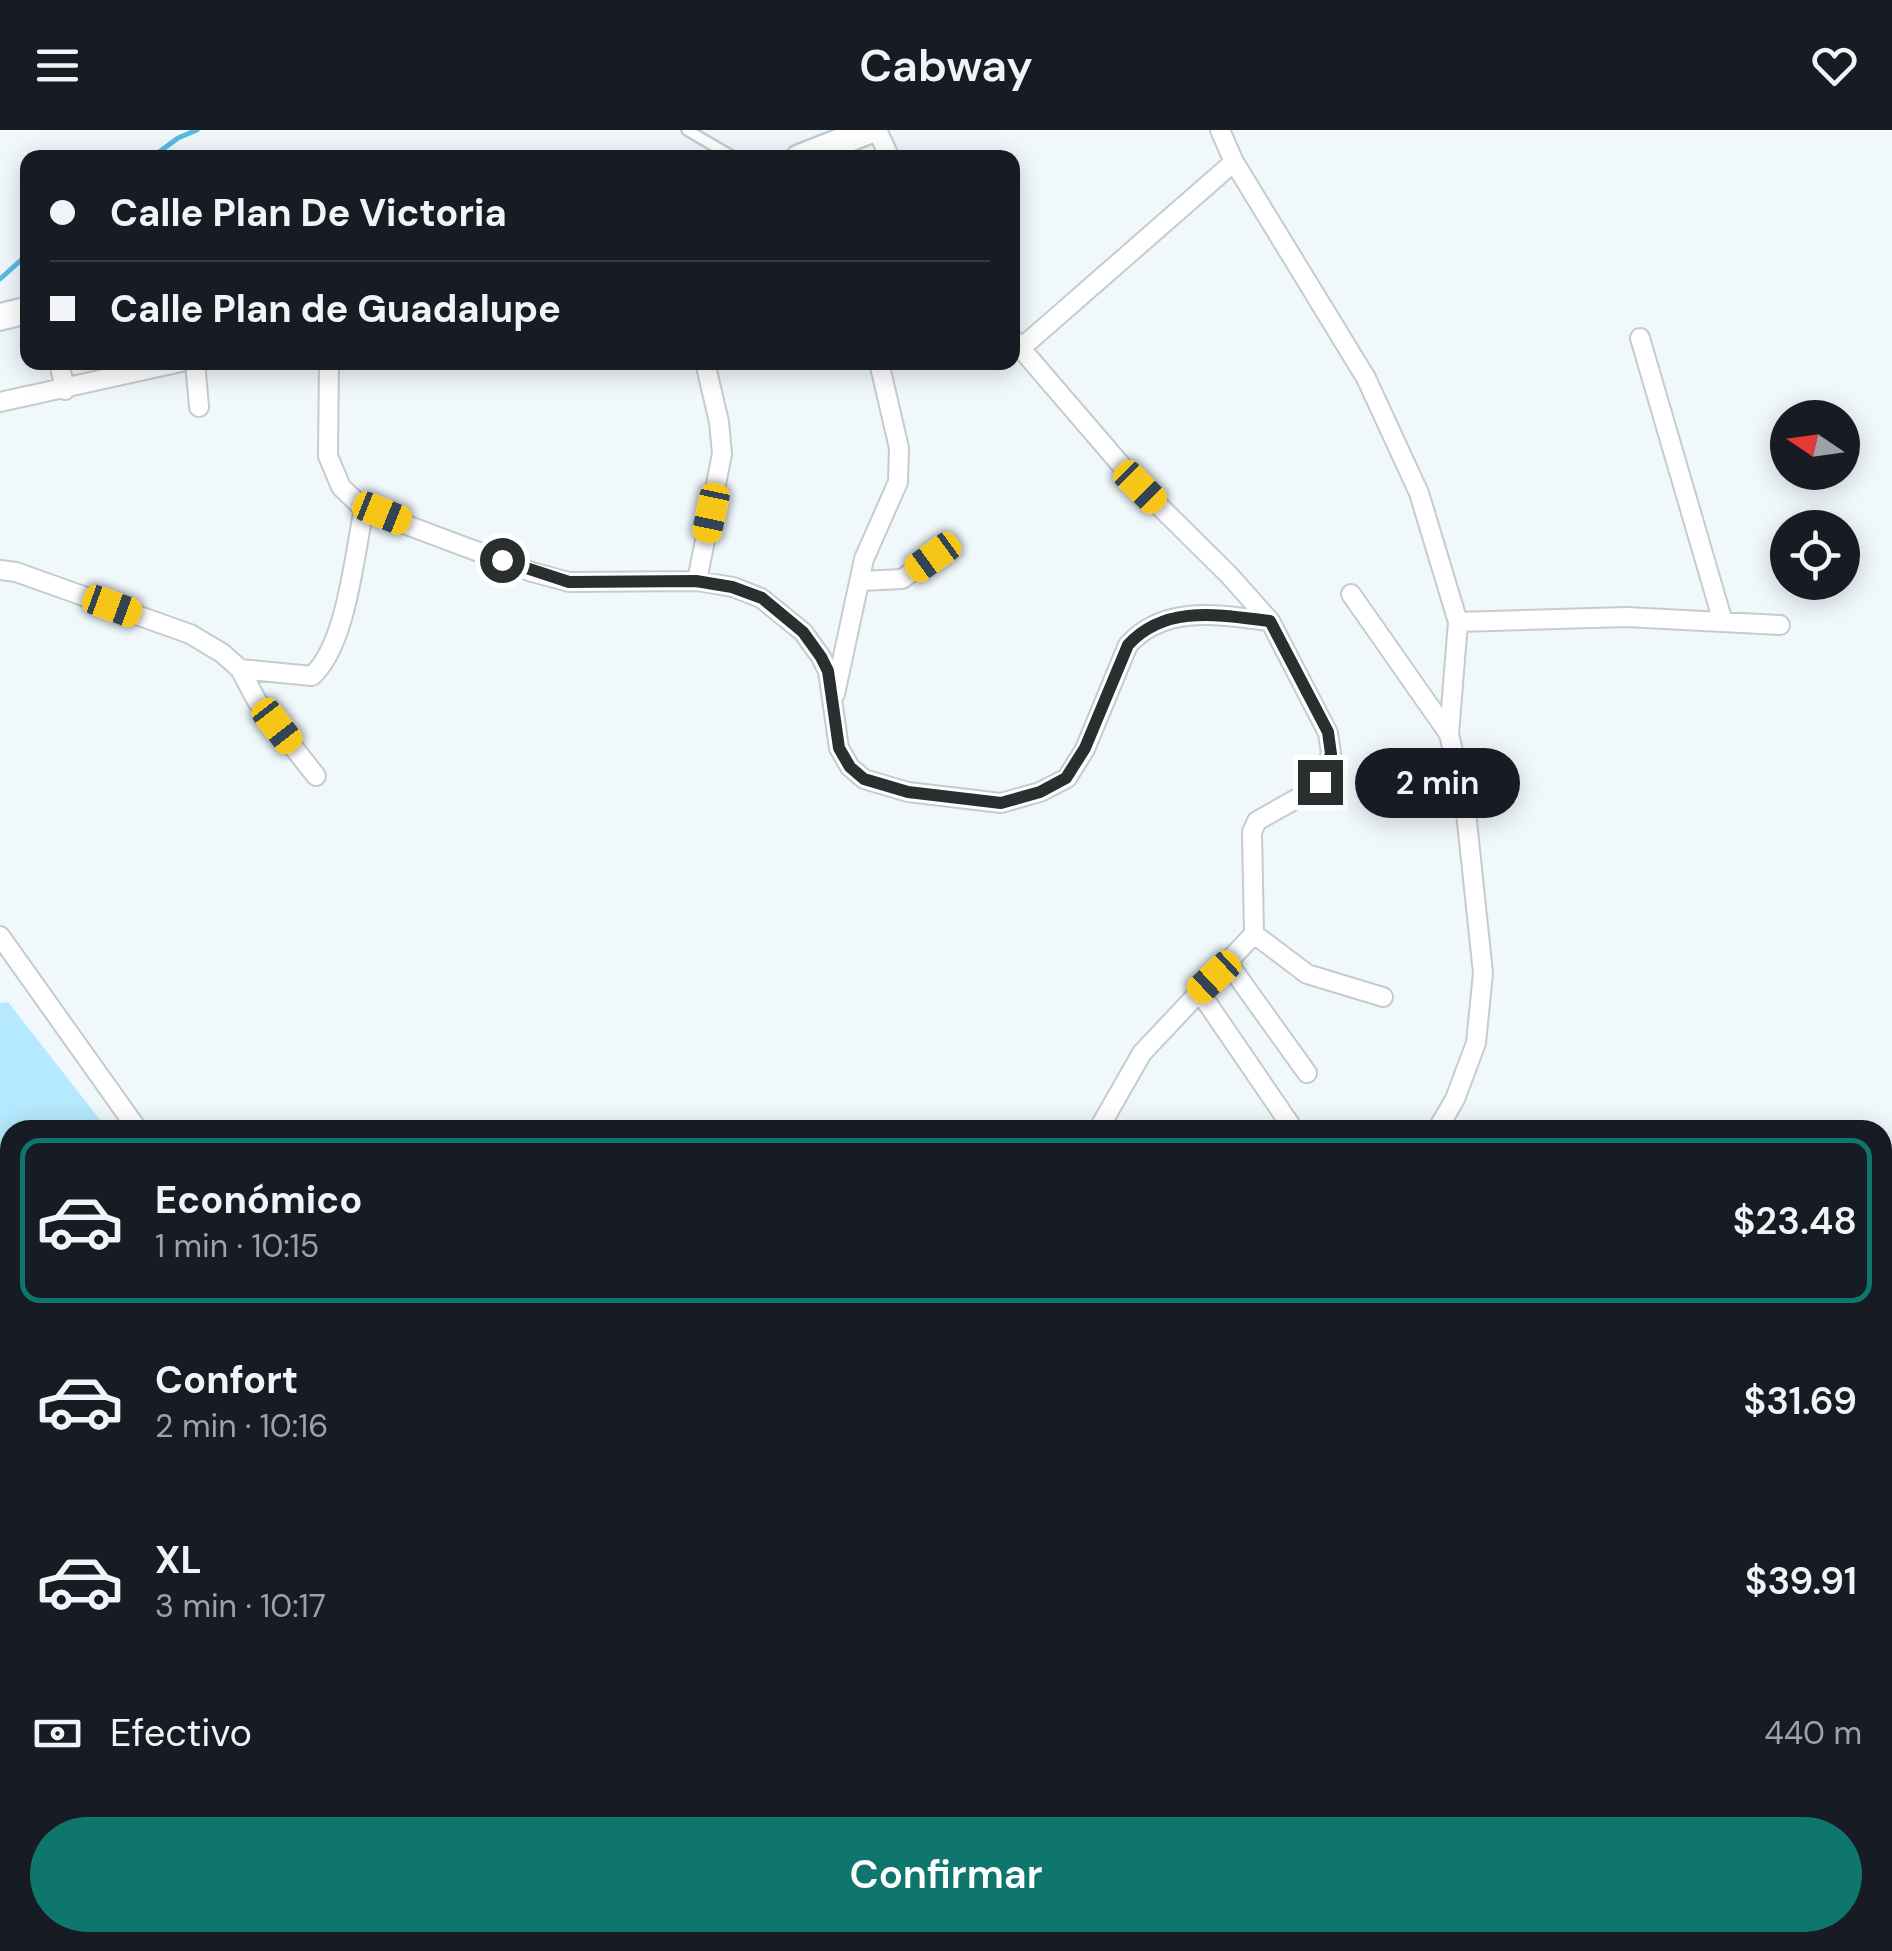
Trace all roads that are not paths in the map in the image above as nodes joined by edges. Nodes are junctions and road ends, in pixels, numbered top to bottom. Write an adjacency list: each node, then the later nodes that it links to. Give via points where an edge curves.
1 (687, 130): 4 (lane)
2 (873, 130): 5 (main road)
3 (1220, 130): 6 (street)
4 (721, 150)
5 (821, 150)
6 (1234, 162): 8 (street); 26 (street, via 1366,378 1419,494)
7 (1640, 338): 27 (street)
8 (1020, 340)
9 (1020, 348): 25 (street, via 1140,487)
10 (61, 370): 16 (street)
11 (148, 370): 16 (street)
12 (196, 370): 18 (street)
13 (329, 370): 19 (street, via 328,456 342,487)
14 (707, 370): 23 (street, via 722,454)
15 (881, 370): 22 (street, via 899,448 898,482 868,547)
16 (65, 390): 17 (street)
17 (0, 402)
18 (199, 407)
19 (364, 509): 23 (street, via 569,582); 29 (street, via 326,664 312,676)
20 (933, 557): 22 (street, via 902,579)
21 (0, 570): 29 (street, via 190,634)
22 (862, 580): 30 (street)
23 (696, 581): 30 (street, via 762,598 803,632 828,671)
24 (1350, 594): 31 (street)
25 (1270, 621): 30 (street, via 1184,615 1139,633 1066,778 1001,803 908,792 864,779 839,748); 33 (street, via 1328,732 1331,754 1312,790 1258,820 1252,832)
26 (1458, 622): 27 (street); 31 (street)
27 (1723, 622): 28 (street)
28 (1780, 625)
29 (240, 669): 32 (street)
30 (833, 702)
31 (1449, 734): 42 (street, via 1465,803 1483,973 1476,1043)
32 (316, 776)
33 (1254, 934): 35 (street); 37 (street, via 1306,974)
34 (0, 936): 39 (street)
35 (1228, 963): 36 (street); 38 (street)
36 (1199, 991): 40 (street, via 1142,1052); 41 (street)
37 (1383, 996)
38 (1307, 1073)
39 (131, 1120)
40 (1104, 1120)
41 (1287, 1120)
42 (1443, 1120)

